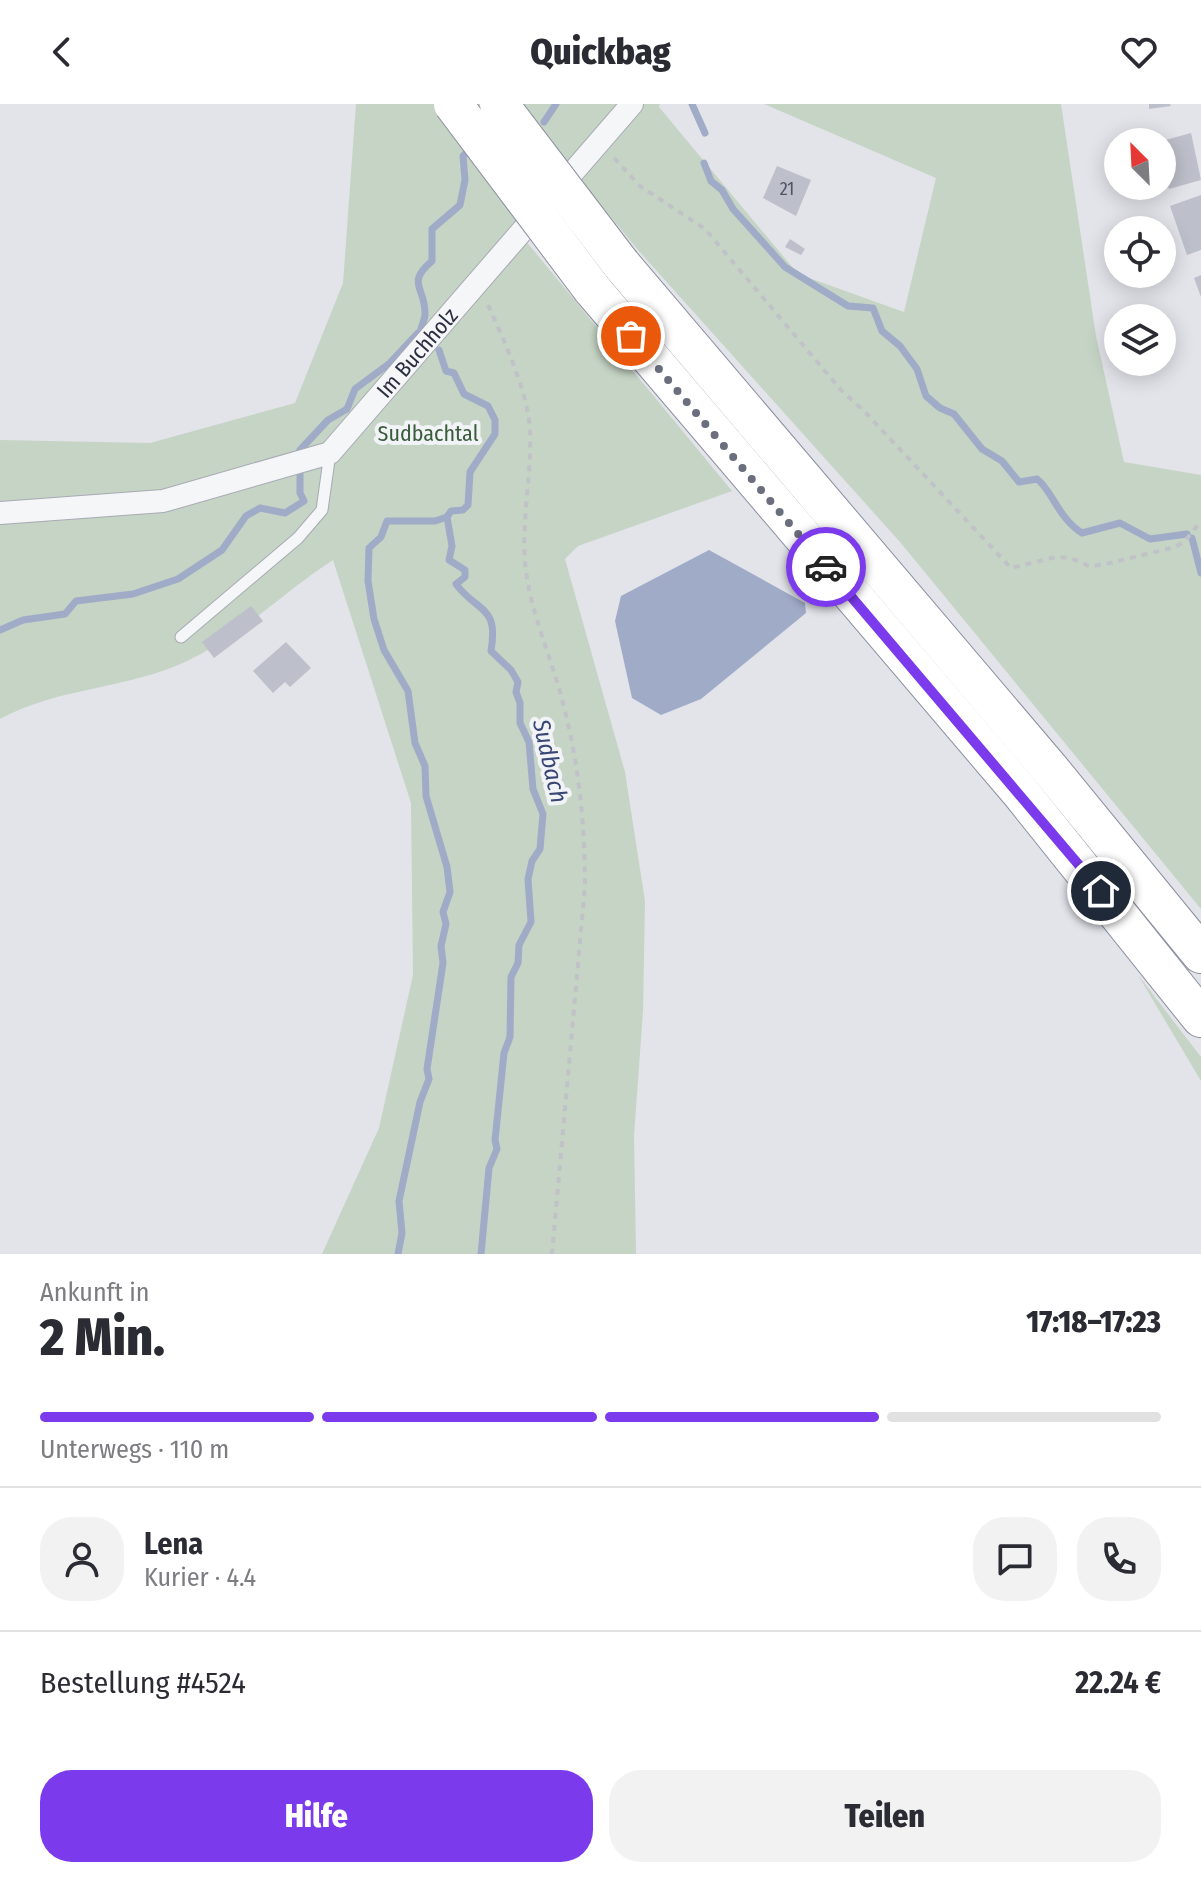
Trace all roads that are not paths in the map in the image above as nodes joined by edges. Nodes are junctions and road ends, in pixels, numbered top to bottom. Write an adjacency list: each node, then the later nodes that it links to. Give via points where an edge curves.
1 (453, 104): 8 (highway, bridge, via 592,289 1021,793)
2 (499, 104): 7 (highway, bridge, via 621,264)
3 (632, 104): 4 (street, Im Buchholz)
4 (330, 453): 5 (street, via 163,501); 6 (lane, via 322,510 298,538)
5 (0, 513)
6 (181, 637)
7 (1201, 954)
8 (1201, 1018)

